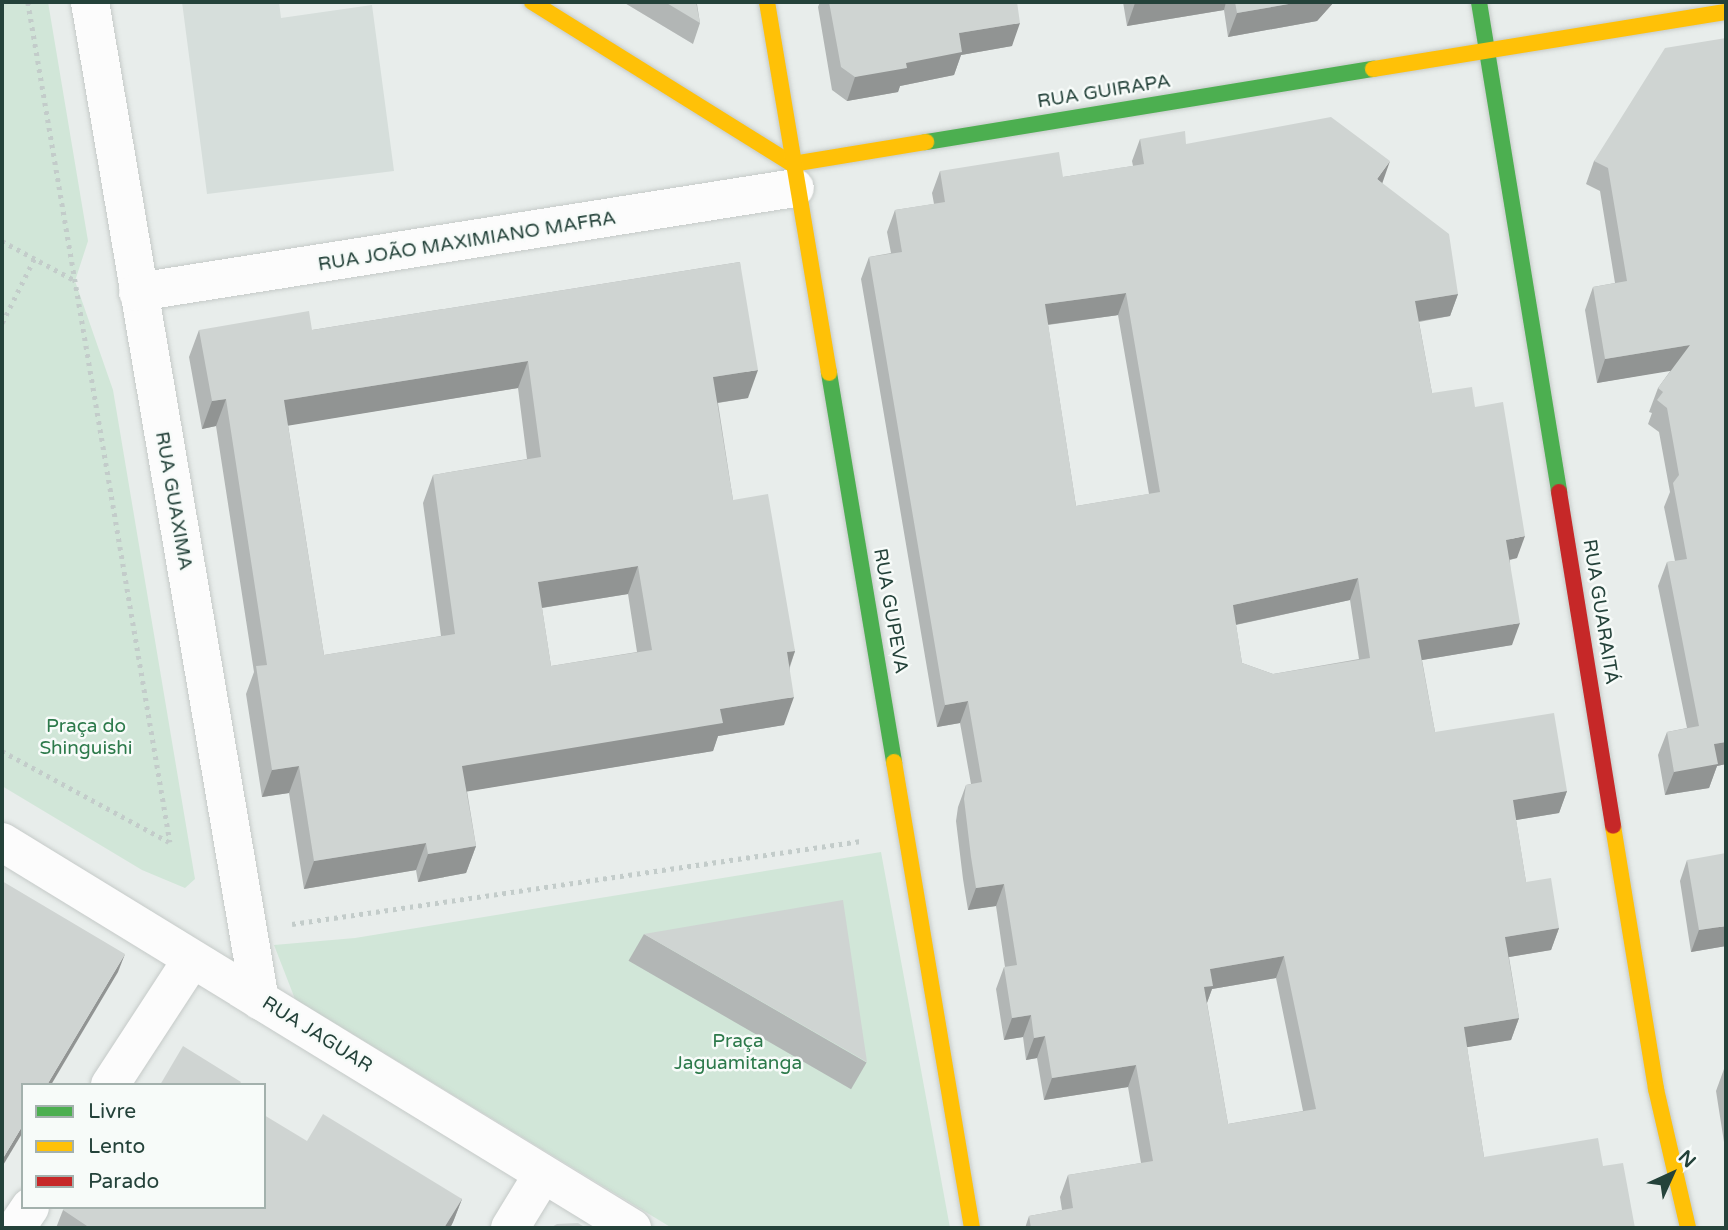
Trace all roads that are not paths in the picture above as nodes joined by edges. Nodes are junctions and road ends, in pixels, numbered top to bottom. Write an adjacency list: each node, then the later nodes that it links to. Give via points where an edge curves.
1 (90, 2): 8 (street, RUA GUAXIMA)
2 (532, 2): 7 (street)
3 (767, 2): 7 (street, RUA GUPEVA)
4 (1479, 2): 6 (street, RUA GUARAITÁ)
5 (1726, 12): 6 (street, RUA GUIRAPA)
6 (1487, 51): 7 (street, RUA GUIRAPA); 19 (street, RUA GUARAITÁ, via 1657,1089)
7 (793, 176): 8 (street, RUA JOÃO MAXIMIANO MAFRA); 18 (street, RUA GUPEVA)
8 (138, 292): 11 (street, RUA GUAXIMA)
9 (2, 842): 10 (street, RUA JAGUAR)
10 (192, 959): 11 (street, RUA JAGUAR); 12 (street)
11 (260, 1000): 13 (street, RUA JAGUAR)
12 (111, 1083)
13 (543, 1174): 16 (street); 17 (street, RUA JAGUAR)
14 (29, 1209): 15 (street)
15 (16, 1228)
16 (510, 1228)
17 (632, 1228)
18 (972, 1228)
19 (1688, 1228)

